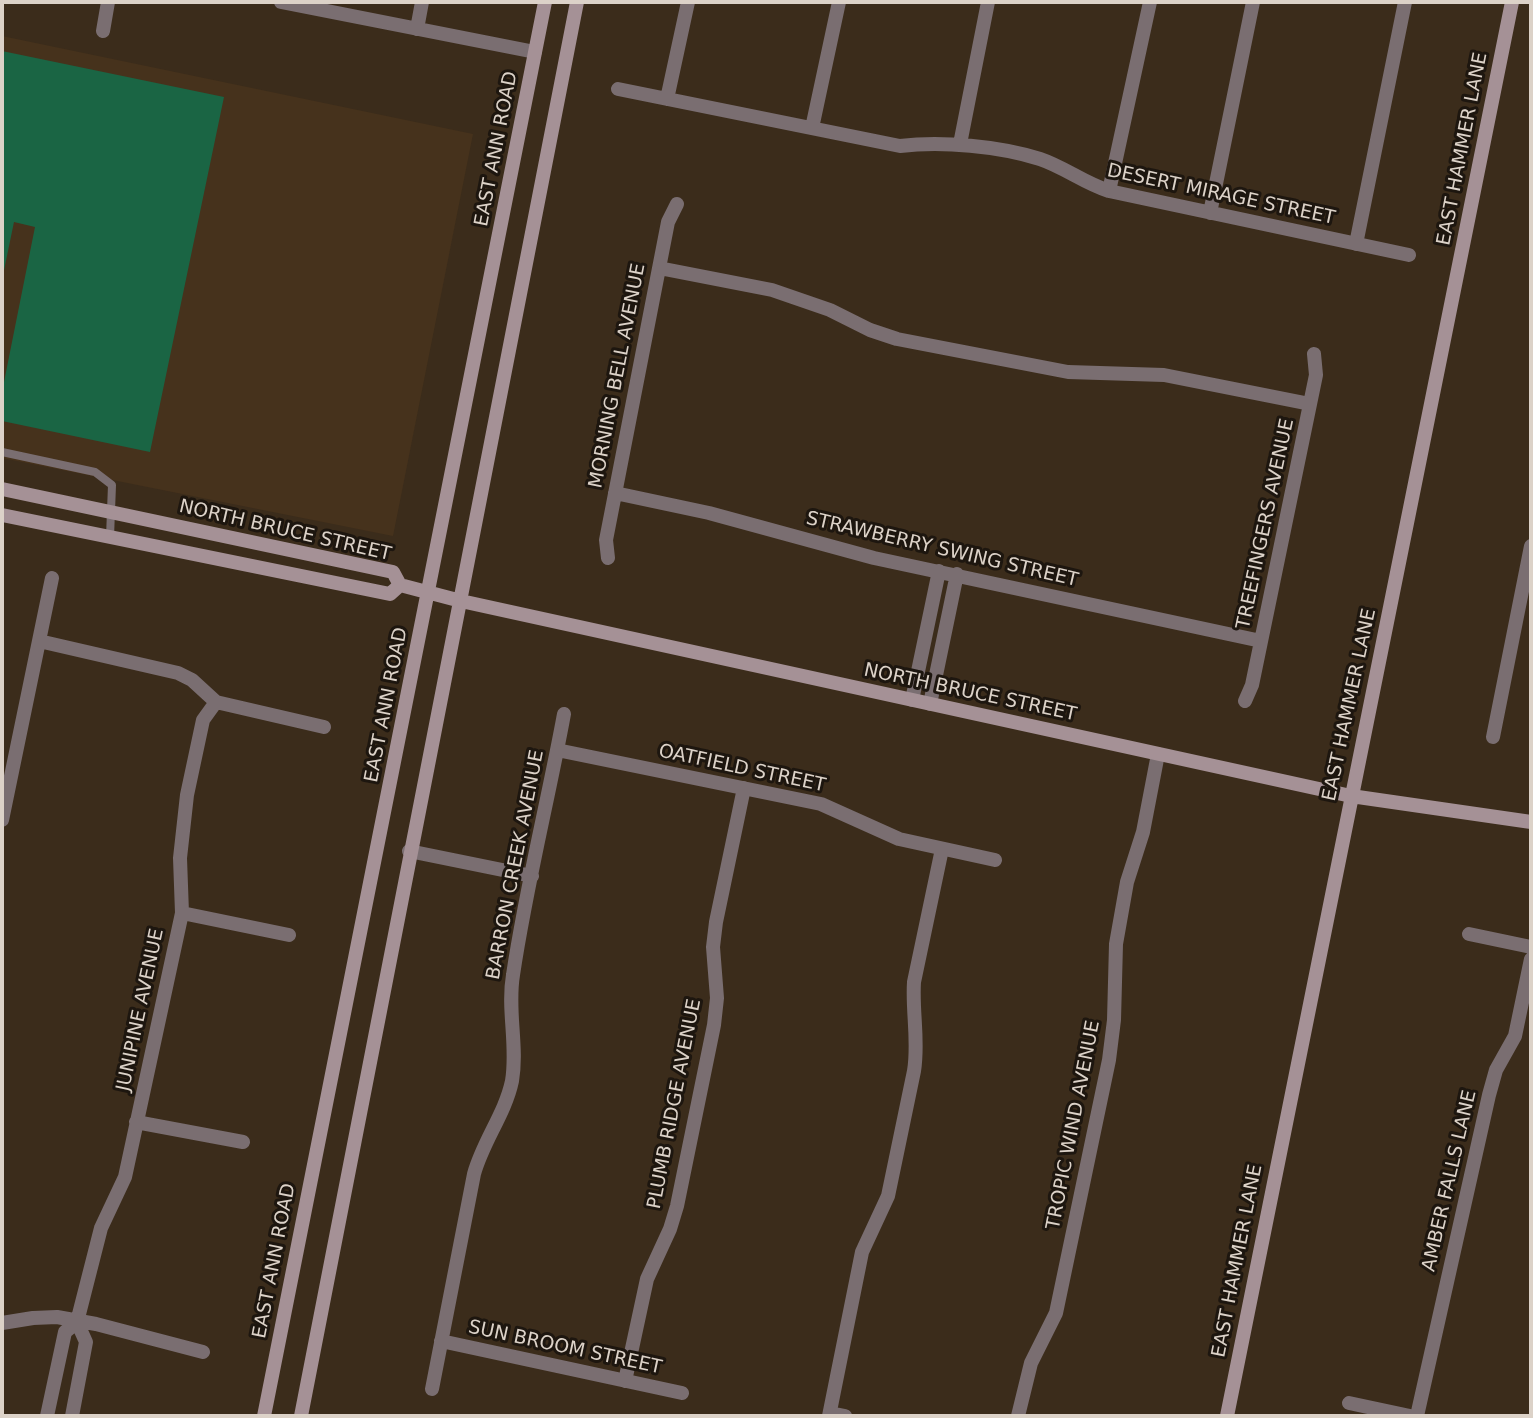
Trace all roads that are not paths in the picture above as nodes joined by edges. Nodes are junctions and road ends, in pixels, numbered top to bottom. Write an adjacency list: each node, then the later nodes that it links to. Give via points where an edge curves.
1 (108, 2): 14 (street)
2 (281, 2): 13 (street)
3 (422, 2): 13 (street)
4 (545, 2): 15 (street, EAST ANN ROAD)
5 (577, 2): 41 (street)
6 (688, 2): 17 (street)
7 (839, 2): 18 (street)
8 (988, 2): 19 (street)
9 (1150, 2): 20 (street)
10 (1253, 2): 22 (street)
11 (1405, 2): 23 (street)
12 (1512, 2): 56 (street, EAST HAMMER LANE)
13 (416, 29): 15 (street)
14 (103, 31)
15 (535, 52): 40 (street, EAST ANN ROAD)
16 (618, 89): 17 (street, DESERT MIRAGE STREET)
17 (667, 99): 18 (street, DESERT MIRAGE STREET)
18 (812, 128): 19 (street, DESERT MIRAGE STREET, via 900,146)
19 (960, 144): 20 (street, DESERT MIRAGE STREET, via 1039,159)
20 (1109, 191): 22 (street, DESERT MIRAGE STREET)
21 (677, 204): 25 (street, MORNING BELL AVENUE, via 668,222)
22 (1210, 213): 23 (street, DESERT MIRAGE STREET)
23 (1356, 243): 24 (street, DESERT MIRAGE STREET)
24 (1409, 255)
25 (659, 268): 27 (street, via 772,290 897,339 1068,372 1164,375); 30 (street, MORNING BELL AVENUE)
26 (1314, 354): 27 (street, TREEFINGERS AVENUE, via 1316,375)
27 (1310, 404): 45 (street, TREEFINGERS AVENUE)
28 (2, 452): 31 (lane, via 94,472 112,485)
29 (2, 489): 31 (street, NORTH BRUCE STREET)
30 (615, 493): 35 (street, MORNING BELL AVENUE, via 606,540); 36 (street, STRAWBERRY SWING STREET)
31 (111, 512): 33 (lane); 33 (street, NORTH BRUCE STREET, via 393,572 400,585 390,594)
32 (2, 515): 33 (street, NORTH BRUCE STREET)
33 (110, 537)
34 (1531, 546): 52 (street)
35 (608, 558)
36 (939, 571): 37 (street, STRAWBERRY SWING STREET); 42 (street)
37 (957, 574): 43 (street); 45 (street, STRAWBERRY SWING STREET)
38 (52, 578): 44 (street)
39 (404, 586): 40 (street, NORTH BRUCE STREET)
40 (429, 592): 41 (street, NORTH BRUCE STREET); 83 (street, EAST ANN ROAD)
41 (461, 601): 46 (street, NORTH BRUCE STREET); 60 (street)
42 (929, 618): 43 (lane); 46 (street)
43 (947, 622): 49 (street)
44 (39, 641): 48 (street, via 178,673); 57 (street)
45 (1261, 641): 47 (street, TREEFINGERS AVENUE)
46 (912, 700): 49 (street, NORTH BRUCE STREET)
47 (1245, 701)
48 (216, 702): 51 (street); 63 (street, JUNIPINE AVENUE, via 203,720 187,795 181,845)
49 (930, 704): 54 (street, NORTH BRUCE STREET)
50 (564, 714): 53 (street, BARRON CREEK AVENUE)
51 (324, 727)
52 (1493, 737)
53 (558, 750): 55 (street, OATFIELD STREET); 62 (street, BARRON CREEK AVENUE)
54 (1158, 754): 56 (street, NORTH BRUCE STREET); 86 (street, TROPIC WIND AVENUE, via 1116,944 1110,1060 1056,1312 1031,1363)
55 (744, 788): 59 (street, OATFIELD STREET, via 821,804 899,839); 76 (street, PLUMB RIDGE AVENUE, via 716,922 714,1025 677,1206 647,1279)
56 (1351, 796): 58 (street, NORTH BRUCE STREET); 87 (street, EAST HAMMER LANE)
57 (2, 820)
58 (1531, 822)
59 (942, 849): 61 (street, OATFIELD STREET); 80 (street, via 914,982 914,1071 888,1196 862,1252)
60 (409, 851): 62 (street); 84 (street)
61 (995, 860)
62 (532, 876): 72 (street, BARRON CREEK AVENUE, via 512,977 512,1080 474,1174)
63 (182, 913): 65 (street); 68 (street, JUNIPINE AVENUE)
64 (1469, 934): 66 (street)
65 (289, 935)
66 (1531, 947)
67 (1531, 959): 89 (street, AMBER FALLS LANE, via 1515,1036 1496,1070 1489,1095)
68 (136, 1122): 69 (street); 71 (street, JUNIPINE AVENUE, via 125,1177 101,1228)
69 (243, 1142)
70 (2, 1322): 71 (street, via 57,1317)
71 (77, 1322): 73 (street); 74 (street, JUNIPINE AVENUE, via 65,1332); 75 (street, JUNIPINE AVENUE, via 86,1342)
72 (441, 1341): 76 (street, SUN BROOM STREET); 77 (street, BARRON CREEK AVENUE)
73 (203, 1352)
74 (57, 1367): 75 (lane); 81 (street, JUNIPINE AVENUE)
75 (80, 1371): 82 (street, JUNIPINE AVENUE)
76 (625, 1381): 78 (street, SUN BROOM STREET)
77 (432, 1389)
78 (681, 1392)
79 (1349, 1404): 88 (street)
80 (829, 1414): 85 (street)
81 (47, 1416)
82 (72, 1416)
83 (264, 1416)
84 (301, 1416)
85 (845, 1416)
86 (1018, 1416)
87 (1227, 1416)
88 (1410, 1416)
89 (1417, 1416)

